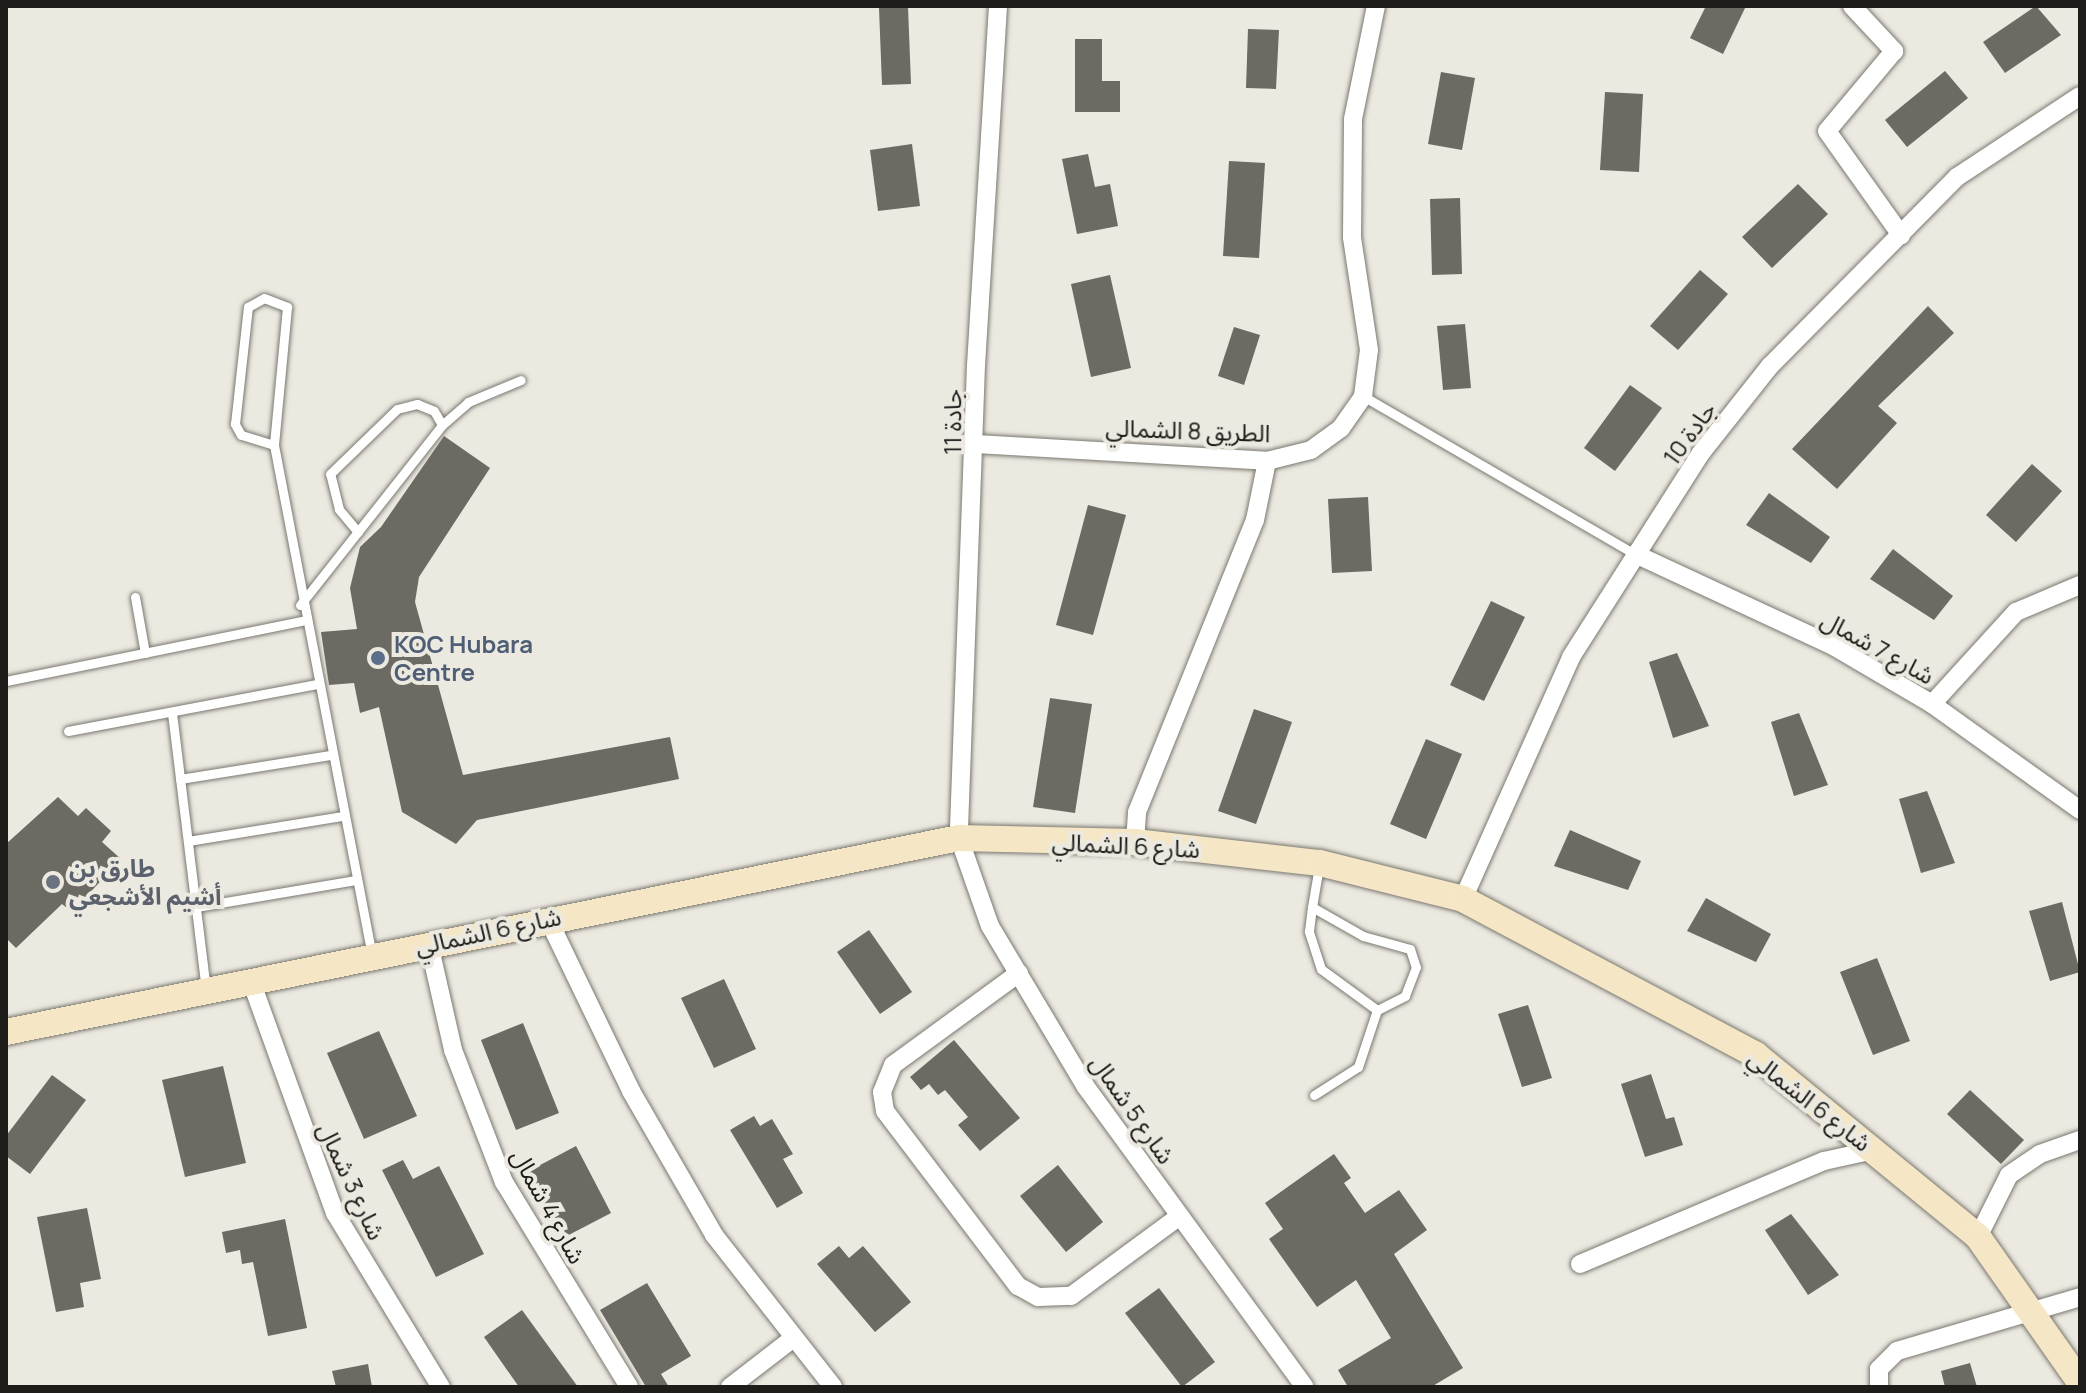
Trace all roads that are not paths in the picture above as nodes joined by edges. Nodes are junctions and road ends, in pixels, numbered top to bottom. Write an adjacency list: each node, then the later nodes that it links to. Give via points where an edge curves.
1 (998, 6): 9 (street, جادة 11)
2 (1376, 6): 7 (street, الطريق 8 الشمالي, via 1353,119 1352,237 1369,350)
3 (1852, 6): 5 (street, via 1894,51 1827,131)
4 (2080, 96): 5 (street, جادة 10, via 1957,177)
5 (1901, 235): 13 (street, جادة 10, via 1770,366 1701,453)
6 (521, 380): 8 (lane, via 468,402)
7 (1363, 396): 11 (street, الطريق 8 الشمالي, via 1341,428 1311,450); 13 (lane)
8 (442, 425): 12 (lane); 12 (lane, via 434,411 417,404 397,409 330,474 339,509)
9 (976, 444): 11 (street, الطريق 8 الشمالي); 28 (street, جادة 11)
10 (274, 445): 10 (lane, via 287,307 264,298 248,307 235,424 241,435); 16 (lane)
11 (1267, 461): 30 (street, via 1255,520 1137,812)
12 (358, 532): 16 (lane)
13 (1635, 554): 21 (street, شارع 7 شمال, via 1835,647); 33 (street, جادة 10, via 1571,657)
14 (2080, 585): 21 (street, via 2016,612)
15 (135, 597): 18 (lane)
16 (300, 605): 17 (lane)
17 (302, 621): 18 (lane); 20 (lane)
18 (145, 653): 19 (lane)
19 (6, 681)
20 (316, 684): 22 (lane); 24 (lane)
21 (1932, 704): 26 (street, شارع 7 شمال)
22 (172, 713): 23 (lane); 25 (lane)
23 (68, 731)
24 (330, 755): 25 (lane); 27 (lane)
25 (180, 779): 29 (lane)
26 (2080, 810)
27 (343, 816): 29 (lane); 32 (lane)
28 (959, 838): 30 (street, شارع 6 الشمالي); 36 (street, شارع 6 الشمالي); 39 (street, شارع 5 شمال, via 990,926)
29 (188, 841): 34 (lane)
30 (1135, 842): 31 (street, شارع 6 الشمالي)
31 (1320, 863): 33 (street, شارع 6 الشمالي); 35 (lane)
32 (356, 880): 34 (lane); 38 (lane)
33 (1463, 899): 46 (street, شارع 6 الشمالي, via 1756,1055)
34 (196, 907): 41 (lane)
35 (1312, 907): 42 (lane, via 1310,945 1321,969); 42 (lane, via 1363,936 1413,953 1411,988 1397,1003)
36 (548, 919): 37 (street, شارع 6 الشمالي); 52 (street, via 631,1091 714,1235)
37 (429, 944): 38 (street, شارع 6 الشمالي); 55 (street, شارع 4 شمال, via 453,1050 504,1182)
38 (372, 956): 40 (street, شارع 6 الشمالي)
39 (1019, 973): 47 (street, شارع 5 شمال, via 1086,1087); 47 (street, via 893,1065 882,1092 885,1111 1018,1286 1038,1297 1071,1296)
40 (251, 981): 41 (street, شارع 6 الشمالي); 54 (street, شارع 3 شمال, via 335,1213)
41 (206, 990): 43 (street, شارع 6 الشمالي)
42 (1377, 1010): 44 (lane, via 1358,1067)
43 (7, 1032)
44 (1314, 1095)
45 (2080, 1140): 48 (street, via 2040,1154 2009,1175)
46 (1874, 1150): 48 (street, شارع 6 الشمالي); 49 (street, via 1824,1161)
47 (1180, 1216): 58 (street, شارع 5 شمال)
48 (1978, 1237): 51 (street, شارع 6 الشمالي)
49 (1580, 1264)
50 (2080, 1297): 51 (street)
51 (2033, 1312): 53 (street, شارع 6 الشمالي); 59 (street, via 1897,1351 1879,1369)
52 (792, 1339): 56 (street); 57 (street)
53 (2080, 1382)
54 (441, 1387)
55 (629, 1387)
56 (730, 1387)
57 (833, 1387)
58 (1305, 1387)
59 (1879, 1387)

